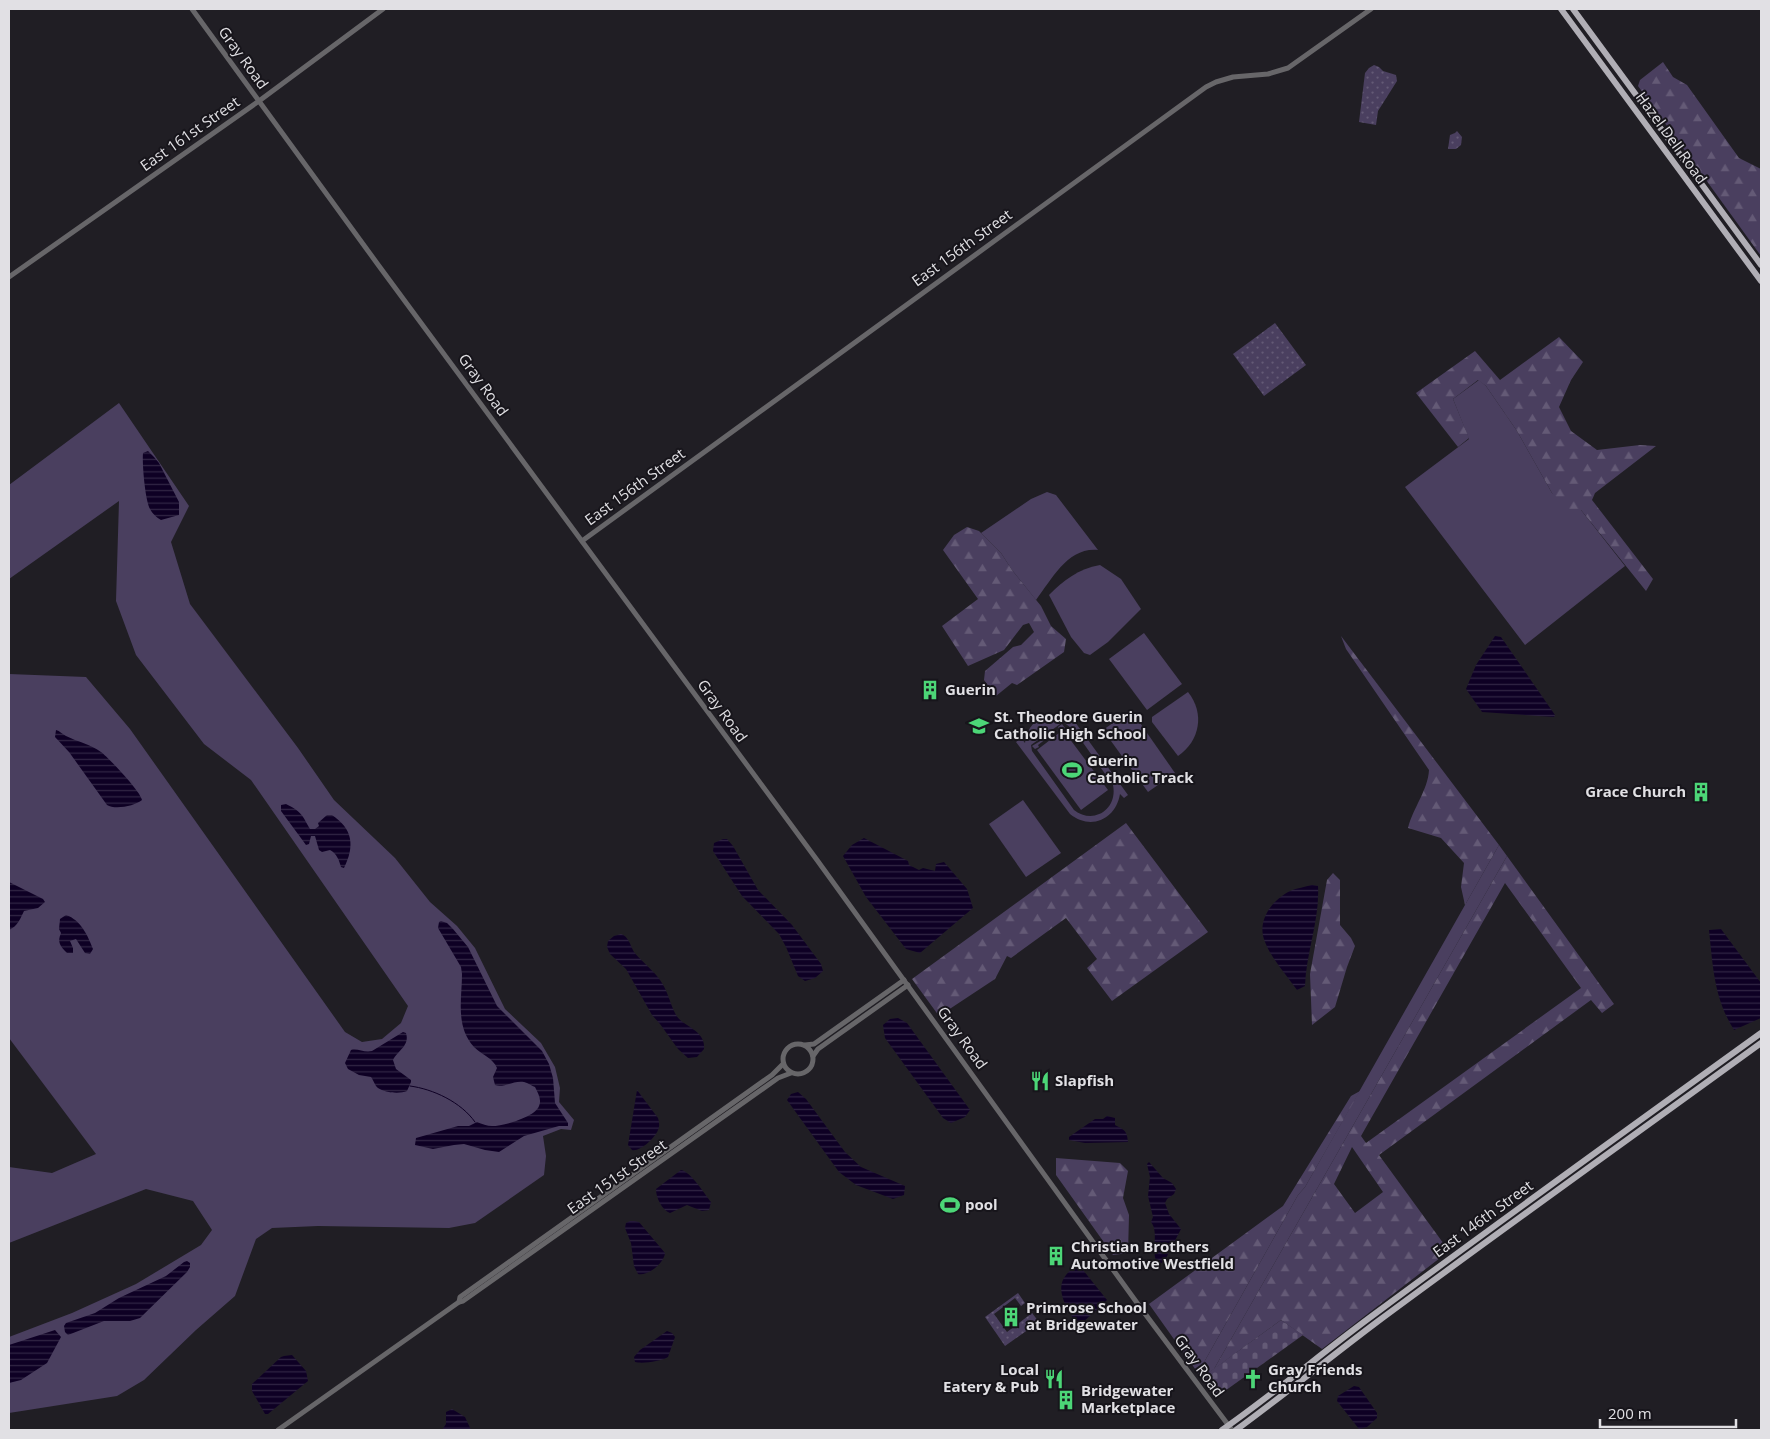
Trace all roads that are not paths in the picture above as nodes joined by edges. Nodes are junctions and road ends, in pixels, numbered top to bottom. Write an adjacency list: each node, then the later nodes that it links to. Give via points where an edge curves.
1 (192, 9): 6 (street, Gray Road)
2 (383, 9): 6 (street, East 161st Street)
3 (1371, 9): 10 (street, East 156th Street, via 1288,68 1263,75 1233,77 1206,87)
4 (1561, 9): 9 (main road, Hazel Dell Road)
5 (1573, 9): 7 (main road, Hazel Dell Road)
6 (258, 101): 8 (street, East 161st Street); 10 (street, Gray Road)
7 (1761, 265)
8 (9, 277)
9 (1761, 281)
10 (582, 541): 11 (street, Gray Road)
11 (906, 982): 14 (street, via 814,1044); 15 (street); 19 (street, Gray Road)
12 (1761, 1033): 19 (main road, East 146th Street, via 1357,1326)
13 (1761, 1043): 19 (main road, East 146th Street, via 1483,1244 1286,1394)
14 (805, 1046): 15 (street); 16 (street, via 789,1047 783,1056)
15 (813, 1056): 17 (street, via 807,1072)
16 (784, 1064): 17 (street); 18 (street, East 151st Street, via 460,1297)
17 (790, 1073): 18 (street, East 151st Street, via 778,1078)
18 (459, 1302): 20 (street, East 151st Street)
19 (1232, 1429): 21 (main road, East 146th Street)
20 (278, 1430)
21 (1222, 1430)

